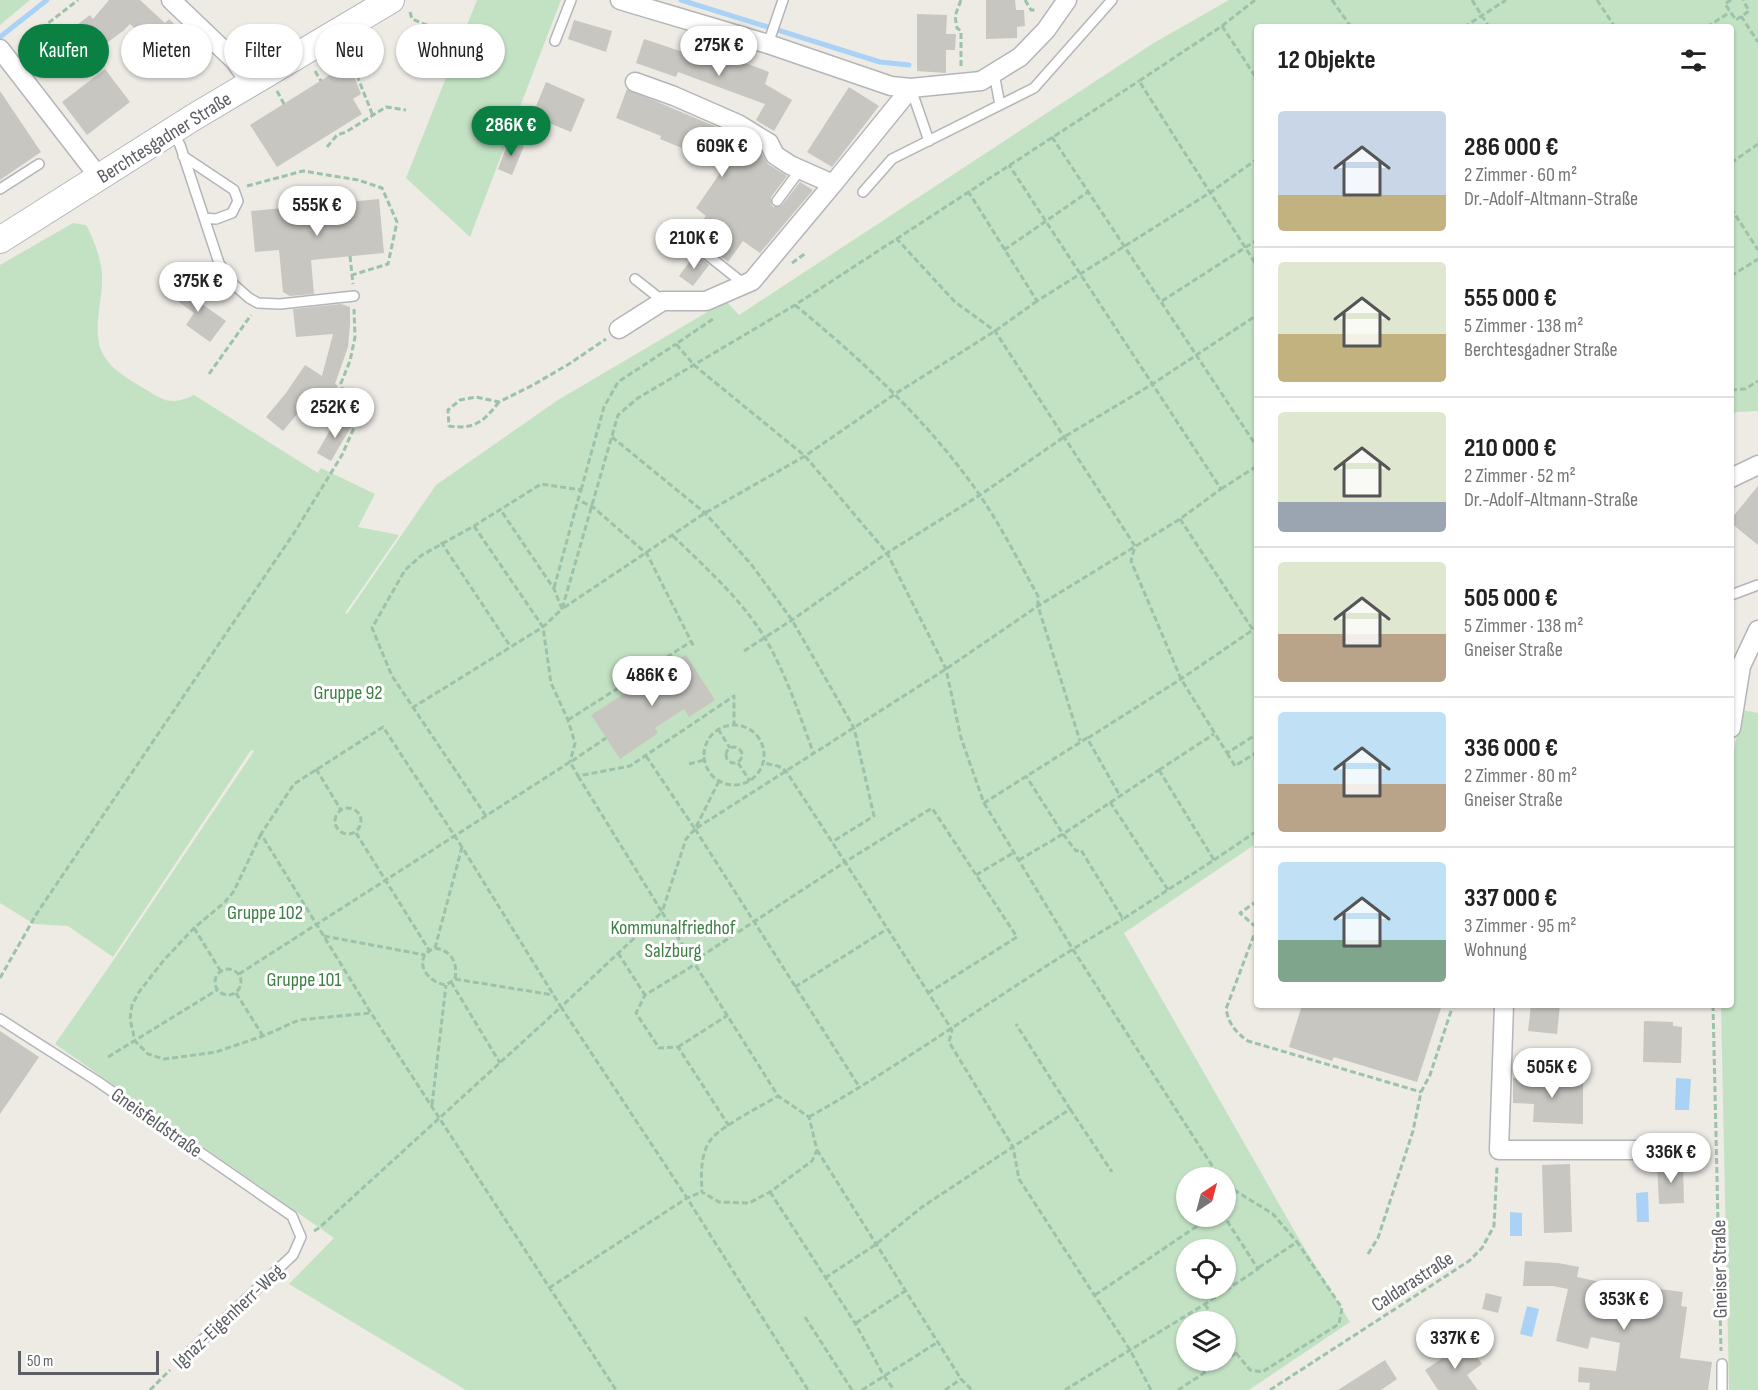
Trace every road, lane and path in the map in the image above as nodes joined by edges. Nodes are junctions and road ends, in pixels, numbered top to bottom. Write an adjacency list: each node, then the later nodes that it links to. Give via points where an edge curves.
1 (78, 0): 32 (path)
2 (171, 0): 42 (street)
3 (571, 0): 30 (lane)
4 (620, 0): 29 (street)
5 (783, 0): 29 (lane)
6 (961, 0): 41 (path, via 955,16 961,31)
7 (1066, 0): 35 (street, via 1046,30 1020,57)
8 (1112, 0): 45 (lane, via 1034,88)
9 (1255, 0): 28 (path)
10 (1332, 0): 23 (path)
11 (1472, 0): 19 (path)
12 (1506, 0): 19 (path)
13 (1597, 0): 26 (path)
14 (1731, 0): 18 (path, via 1725,4)
15 (1749, 0): 16 (path)
16 (1743, 1): 20 (path, via 1749,11)
17 (400, 4): 21 (main road, Berchtesgadner Straße); 22 (path, via 412,19)
18 (1730, 12): 20 (path, via 1736,20); 27 (path)
19 (1482, 15): 24 (path); 25 (path)
20 (1741, 16): 31 (path)
21 (368, 24)
22 (424, 24)
23 (1349, 24)
24 (1468, 24)
25 (1488, 24)
26 (1614, 24)
27 (1712, 24)
28 (1222, 26): 36 (path); 39 (path)
29 (770, 39): 43 (street, via 891,86)
30 (555, 41)
31 (1758, 42)
32 (6, 48): 59 (street)
33 (315, 55): 42 (main road, Berchtesgadner Straße)
34 (310, 65): 38 (path)
35 (994, 73): 41 (street, via 981,81); 45 (lane)
36 (1254, 74)
37 (361, 78): 47 (path)
38 (321, 81)
39 (1139, 81): 49 (path); 66 (path)
40 (635, 82): 58 (street, via 738,124 769,143 775,155)
41 (961, 83): 43 (street)
42 (262, 85): 44 (path); 48 (main road, Berchtesgadner Straße)
43 (911, 88): 50 (lane); 60 (street)
44 (284, 104)
45 (1000, 105): 50 (lane)
46 (406, 110): 47 (path, via 386,107)
47 (373, 116): 52 (path, via 338,135)
48 (172, 131): 53 (lane); 59 (main road, Berchtesgadner Straße)
49 (1052, 137): 57 (path); 65 (path)
50 (929, 141): 64 (lane, via 892,159)
51 (1758, 144): 55 (path)
52 (327, 147)
53 (183, 156): 62 (lane); 69 (lane)
54 (1254, 161): 66 (path)
55 (1734, 161)
56 (39, 164): 61 (lane)
57 (1009, 165): 63 (path); 70 (path)
58 (800, 170): 60 (street); 67 (lane)
59 (99, 177): 72 (main road, Berchtesgadner Straße)
60 (833, 184): 86 (street, via 752,281)
61 (0, 189)
62 (234, 190): 69 (lane, via 238,201 232,213 216,219); 84 (path, via 303,171 382,188 397,222 388,264)
63 (968, 191): 71 (path); 76 (path)
64 (863, 192)
65 (1088, 192): 70 (path); 74 (path)
66 (1211, 192): 74 (path); 75 (path)
67 (777, 201)
68 (1734, 213): 77 (path)
69 (204, 218): 91 (lane, via 219,263 232,283)
70 (1046, 222): 76 (path); 82 (path)
71 (896, 238): 92 (path); 95 (path, via 955,302)
72 (0, 240)
73 (1254, 242): 75 (path)
74 (1125, 245): 82 (path); 89 (path)
75 (1245, 248): 81 (path); 89 (path)
76 (1004, 250): 90 (path)
77 (1758, 250)
78 (705, 253): 86 (lane)
79 (350, 256): 84 (path)
80 (1758, 259): 83 (path)
81 (1254, 262)
82 (1080, 274): 90 (path); 101 (path)
83 (1734, 274)
84 (352, 275): 87 (path)
85 (635, 279): 88 (lane)
86 (744, 284): 88 (street, via 706,301)
87 (354, 296): 91 (lane); 208 (path, via 355,337 341,383 345,402 357,423 342,454 296,530 38,913)
88 (663, 301): 94 (street)
89 (1162, 301): 97 (path)
90 (1037, 302): 95 (path)
91 (258, 303): 99 (path)
92 (795, 305): 98 (path); 103 (path)
93 (1254, 317): 97 (path)
94 (619, 329): 104 (path, via 569,364)
95 (995, 331): 103 (path); 106 (path)
96 (676, 344): 113 (path, via 618,382 604,407)
97 (1196, 355): 101 (path); 107 (path)
98 (695, 366): 105 (path, via 618,415); 108 (path)
99 (209, 374)
100 (1758, 381): 102 (path, via 1745,389)
101 (1151, 385): 106 (path); 112 (path)
102 (1734, 390)
103 (895, 394): 108 (path); 114 (path, via 942,444)
104 (499, 402): 104 (path, via 476,397 460,400 448,410 449,426 463,428 484,421)
105 (612, 437): 116 (path); 118 (path)
106 (1064, 437): 114 (path); 123 (path)
107 (1254, 442)
108 (806, 456): 118 (path); 124 (path)
109 (1758, 465): 111 (street)
110 (1254, 468): 112 (path)
111 (1734, 477)
112 (1221, 489): 119 (path)
113 (581, 490): 115 (path); 117 (path, via 541,484)
114 (980, 495): 124 (path); 129 (path, via 1038,596)
115 (578, 500): 116 (path); 127 (path)
116 (593, 507): 125 (path); 130 (path)
117 (500, 509): 120 (path); 127 (path)
118 (705, 513): 121 (path); 131 (path, via 751,564)
119 (1180, 519): 123 (path); 133 (path)
120 (474, 526): 122 (path); 132 (path)
121 (673, 536): 125 (path); 135 (path, via 728,590)
122 (441, 542): 137 (path); 142 (path, via 405,570 372,628 392,676)
123 (1135, 546): 129 (path); 141 (path, via 1131,561)
124 (887, 553): 131 (path); 140 (path)
125 (647, 554): 130 (path); 136 (path)
126 (1758, 585): 128 (lane)
127 (554, 589): 130 (path)
128 (1734, 595)
129 (1038, 606): 140 (path); 152 (path)
130 (562, 609): 132 (path)
131 (792, 620): 135 (path); 146 (path)
132 (543, 627): 137 (path); 144 (path, via 551,683)
133 (1253, 630): 141 (path)
134 (1758, 630): 143 (street, via 1742,666)
135 (764, 638): 139 (path); 154 (path, via 789,686)
136 (692, 641): 138 (path); 144 (path)
137 (510, 646): 142 (path)
138 (694, 647)
139 (744, 651)
140 (946, 669): 146 (path); 172 (path, via 961,738)
141 (1181, 679): 148 (path); 151 (path)
142 (412, 708): 174 (path)
143 (1734, 711)
144 (568, 720): 159 (path, via 575,743)
145 (734, 726): 147 (path); 157 (path, via 735,696); 161 (path, via 752,731 760,740)
146 (854, 728): 154 (path); 181 (path, via 874,816)
147 (718, 729): 153 (path); 158 (path, via 704,748)
148 (1214, 734): 155 (path); 164 (path)
149 (1254, 736): 155 (path)
150 (606, 738): 159 (path)
151 (1087, 738): 152 (path); 170 (path)
152 (1080, 741): 167 (path)
153 (730, 748): 160 (path, via 741,752); 160 (path, via 726,759)
154 (813, 752): 165 (path)
155 (1227, 753): 156 (path, via 1235,766)
156 (1254, 754)
157 (646, 756): 166 (path, via 630,766); 175 (path)
158 (704, 760): 162 (path); 168 (path, via 708,771)
159 (570, 762): 166 (path); 174 (path)
160 (738, 763): 169 (path)
161 (764, 763): 165 (path); 169 (path)
162 (689, 764)
163 (316, 769): 173 (path); 178 (path, via 294,784); 180 (path, via 383,727)
164 (1159, 770): 170 (path); 185 (path)
165 (786, 771): 175 (path); 181 (path)
166 (578, 776): 191 (path)
167 (1026, 776): 172 (path); 179 (path)
168 (719, 781): 169 (path, via 739,785); 175 (path)
169 (750, 781)
170 (1120, 796): 171 (path)
171 (1110, 802): 179 (path); 189 (path)
172 (984, 803): 183 (path)
173 (341, 810): 176 (path, via 335,819 337,829 346,835); 176 (path, via 351,808 360,814 362,825)
174 (486, 816): 180 (path)
175 (695, 829): 191 (path, via 687,839); 193 (path)
176 (356, 833): 188 (path)
177 (1254, 833): 185 (path)
178 (261, 834): 194 (path); 196 (path, via 234,891)
179 (1063, 834): 184 (path); 192 (path, via 1076,851 1081,850)
180 (454, 836): 182 (path); 188 (path)
181 (832, 842): 186 (path)
182 (462, 847): 200 (path); 216 (path)
183 (1014, 853): 184 (path); 187 (path)
184 (1018, 860): 201 (path)
185 (1214, 860): 189 (path)
186 (844, 862): 187 (path, via 932,807); 193 (path); 197 (path)
187 (976, 875): 215 (path, via 1017,937)
188 (385, 880): 194 (path); 202 (path)
189 (1168, 890): 192 (path)
190 (1254, 904): 195 (path, via 1240,913)
191 (662, 912): 203 (path); 205 (path)
192 (1123, 919): 201 (path)
193 (755, 922): 205 (path); 212 (path)
194 (317, 923): 199 (path); 207 (path)
195 (1254, 925)
196 (194, 928): 206 (path); 228 (path, via 135,998 130,1019)
197 (887, 929): 212 (path); 215 (path)
198 (1254, 935): 233 (path, via 1226,1009 1236,1033 1248,1041)
199 (324, 936): 204 (path); 222 (path)
200 (435, 948): 202 (path); 209 (path, via 452,957)
201 (1072, 948): 226 (path); 244 (path)
202 (429, 950): 204 (path)
203 (618, 953): 217 (path); 218 (path)
204 (425, 955): 211 (path, via 423,965 428,976)
205 (694, 961): 217 (path, via 691,967); 223 (path)
206 (220, 971): 207 (path, via 230,968); 213 (path, via 215,980)
207 (239, 974): 214 (path, via 242,984)
208 (0, 978)
209 (454, 979): 210 (path); 216 (path)
210 (451, 982): 211 (path); 231 (path)
211 (446, 985): 235 (path)
212 (795, 987): 232 (path)
213 (217, 990): 214 (path, via 226,995); 228 (path)
214 (236, 993): 227 (path)
215 (928, 993): 226 (path)
216 (553, 995): 218 (path)
217 (645, 995): 229 (path, via 636,1013 659,1048)
218 (561, 1007): 231 (path); 249 (path)
219 (1452, 1008): 233 (path, via 1430,1075)
220 (1504, 1008): 242 (street)
221 (1713, 1008): 270 (path, Gneiser Straße)
222 (371, 1013): 227 (path, via 299,1020); 235 (path)
223 (728, 1015): 229 (path); 234 (path)
224 (0, 1019): 253 (lane, Gneisfeldstraße, via 292,1216)
225 (1016, 1024): 236 (path)
226 (952, 1030): 232 (path); 240 (path, via 949,1042)
227 (263, 1036): 228 (path, via 216,1052 164,1059 148,1054)
228 (135, 1041): 230 (path)
229 (678, 1047): 239 (path)
230 (108, 1057)
231 (500, 1063): 238 (path)
232 (860, 1088): 237 (path)
233 (1420, 1092): 256 (path, via 1413,1131 1378,1238)
234 (778, 1096): 237 (path); 239 (path)
235 (432, 1105): 238 (path)
236 (1070, 1109): 240 (path); 245 (path)
237 (809, 1117): 241 (path)
238 (440, 1118): 252 (path); 259 (path)
239 (729, 1126): 247 (path, via 713,1137 706,1150)
240 (1013, 1147): 255 (path, via 922,1207); 261 (path, via 1019,1179)
241 (817, 1150): 248 (path, via 812,1161); 255 (path)
242 (1499, 1150): 243 (street); 285 (path, Caldarastraße, via 1494,1227 1482,1248 1469,1261)
243 (1663, 1150)
244 (1213, 1167)
245 (1112, 1172)
246 (1236, 1191): 254 (path, via 1273,1214)
247 (702, 1192): 248 (path, via 719,1202 749,1203); 249 (path)
248 (770, 1192): 258 (path)
249 (687, 1198): 259 (path); 276 (path)
250 (1196, 1227): 261 (path)
251 (1231, 1227): 257 (path)
252 (319, 1228)
253 (301, 1237): 269 (lane, Ignaz-Eigenherr-Weg, via 293,1255)
254 (1297, 1242): 257 (path); 268 (path, via 1342,1308 1339,1324 1262,1372 1250,1370)
255 (875, 1245): 258 (path); 260 (path)
256 (1368, 1254)
257 (1258, 1269): 262 (path)
258 (825, 1278): 265 (path)
259 (549, 1288): 275 (path)
260 (904, 1291): 265 (path); 266 (path)
261 (1095, 1295): 267 (path)
262 (1205, 1304): 263 (path); 267 (path)
263 (1209, 1311)
264 (806, 1317): 277 (path)
265 (855, 1323): 272 (path)
266 (938, 1342): 272 (path); 273 (path)
267 (1130, 1350): 282 (path); 283 (path)
268 (1236, 1353)
269 (180, 1361): 274 (path, Ignaz-Eigenherr-Weg)
270 (1722, 1364): 286 (lane)
271 (1208, 1371): 284 (path)
272 (884, 1376): 278 (path); 279 (path)
273 (961, 1379): 280 (path); 281 (path)
274 (150, 1390)
275 (616, 1390)
276 (808, 1390)
277 (852, 1390)
278 (862, 1390)
279 (894, 1390)
280 (945, 1390)
281 (972, 1390)
282 (1065, 1390)
283 (1151, 1390)
284 (1178, 1390)
285 (1270, 1390)
286 (1722, 1390)

